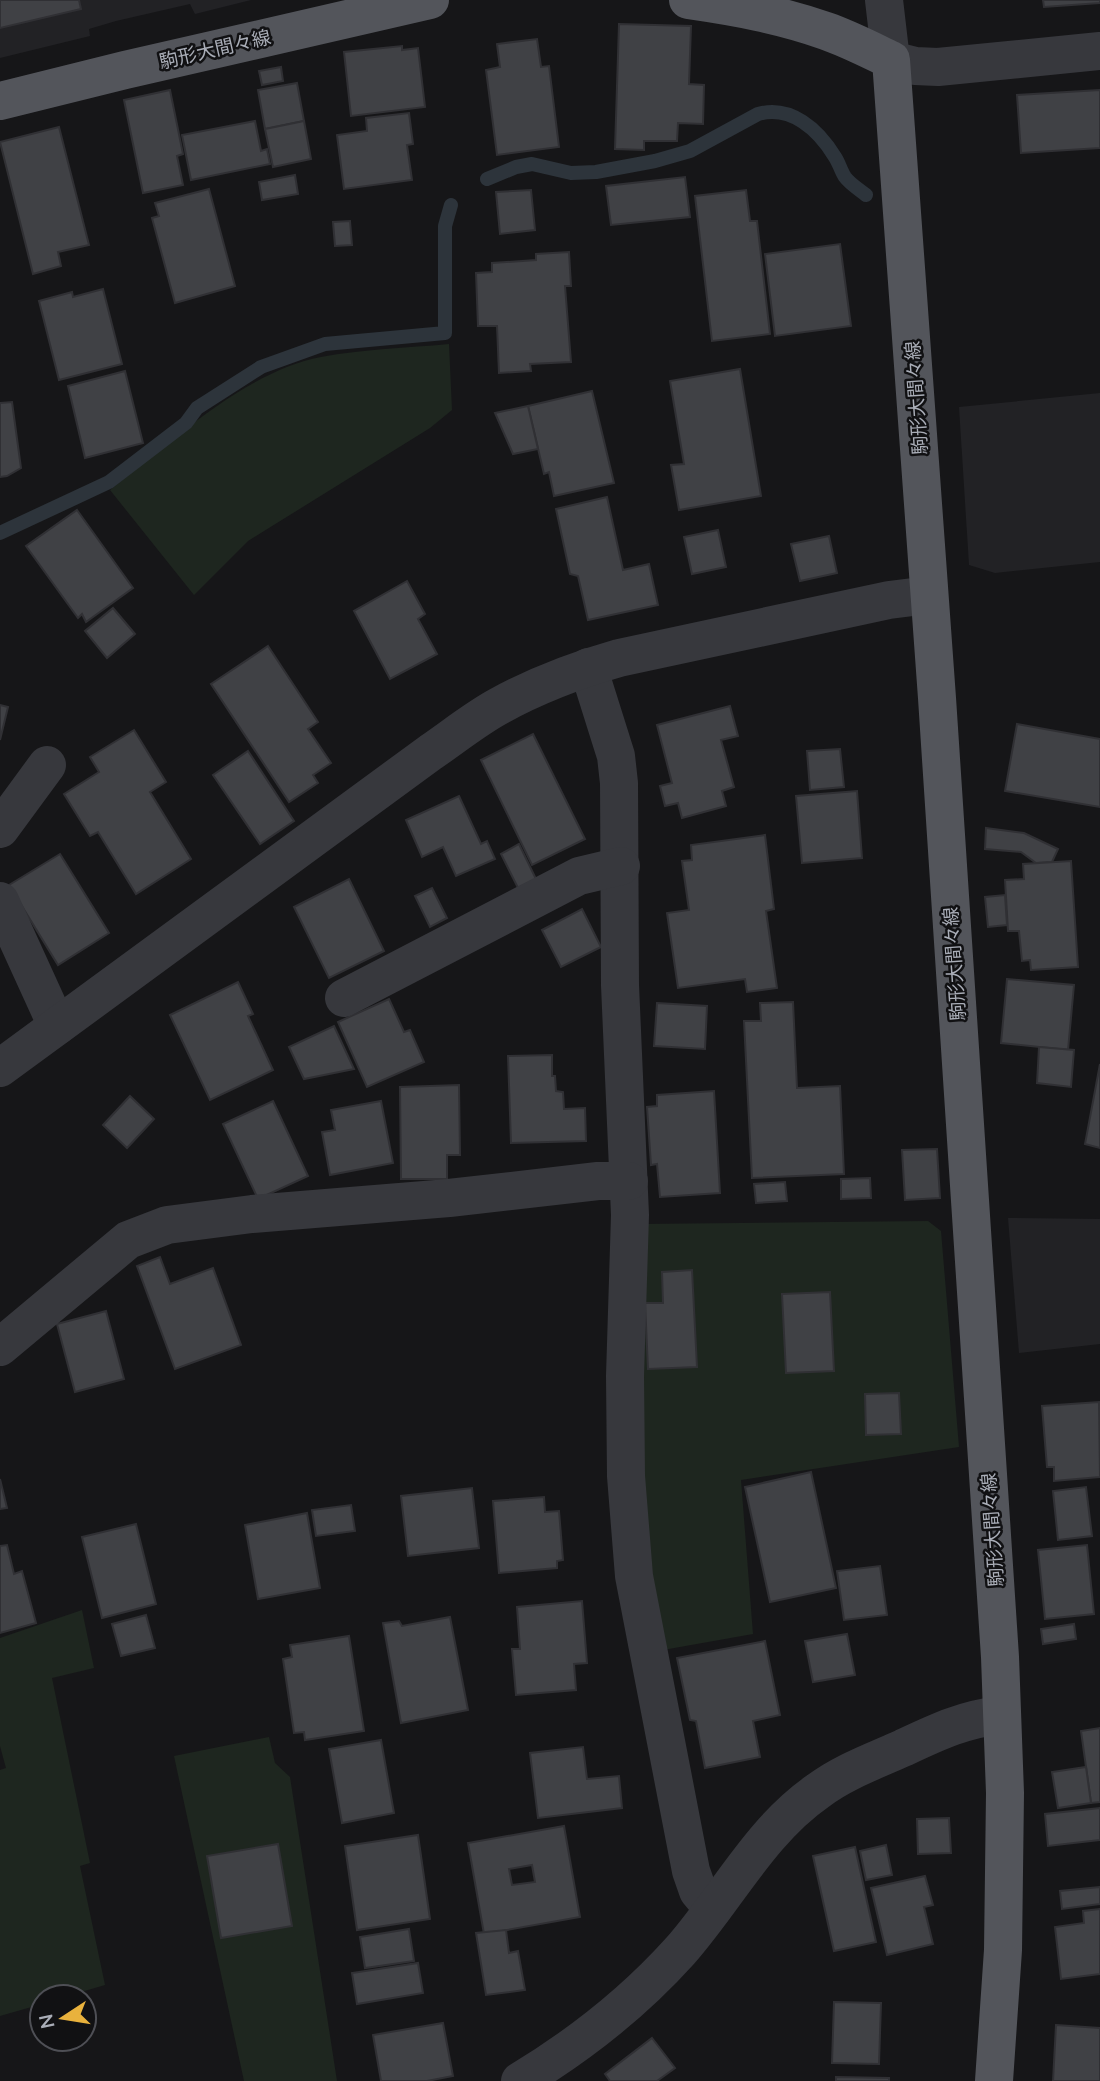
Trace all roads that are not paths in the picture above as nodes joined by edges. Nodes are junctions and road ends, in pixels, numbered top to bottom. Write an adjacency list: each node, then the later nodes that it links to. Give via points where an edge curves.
1 (430, 0): 6 (main road, 駒形大間々線)
2 (688, 0): 5 (main road, via 790,20)
3 (884, 0): 5 (street)
4 (1100, 51): 5 (street, via 938,67)
5 (891, 60): 7 (main road, 駒形大間々線)
6 (0, 102)
7 (929, 595): 8 (street, via 836,611); 18 (main road, 駒形大間々線)
8 (588, 667): 11 (street, via 616,756); 14 (street, via 496,707)
9 (47, 765): 10 (street)
10 (0, 829)
11 (621, 866): 13 (street, via 579,876); 16 (street, via 620,985)
12 (0, 901): 14 (street)
13 (344, 998)
14 (57, 1026): 15 (street)
15 (0, 1068)
16 (629, 1181): 17 (street, via 167,1225 128,1240); 19 (street, via 626,1476 634,1576 691,1871 698,1891)
17 (0, 1347)
18 (1003, 1715): 19 (street, via 975,1718 937,1732 825,1786 770,1835); 21 (main road, 駒形大間々線, via 1003,1950)
19 (713, 1909): 20 (street, via 679,1952 609,2016)
20 (520, 2081)
21 (994, 2081)

